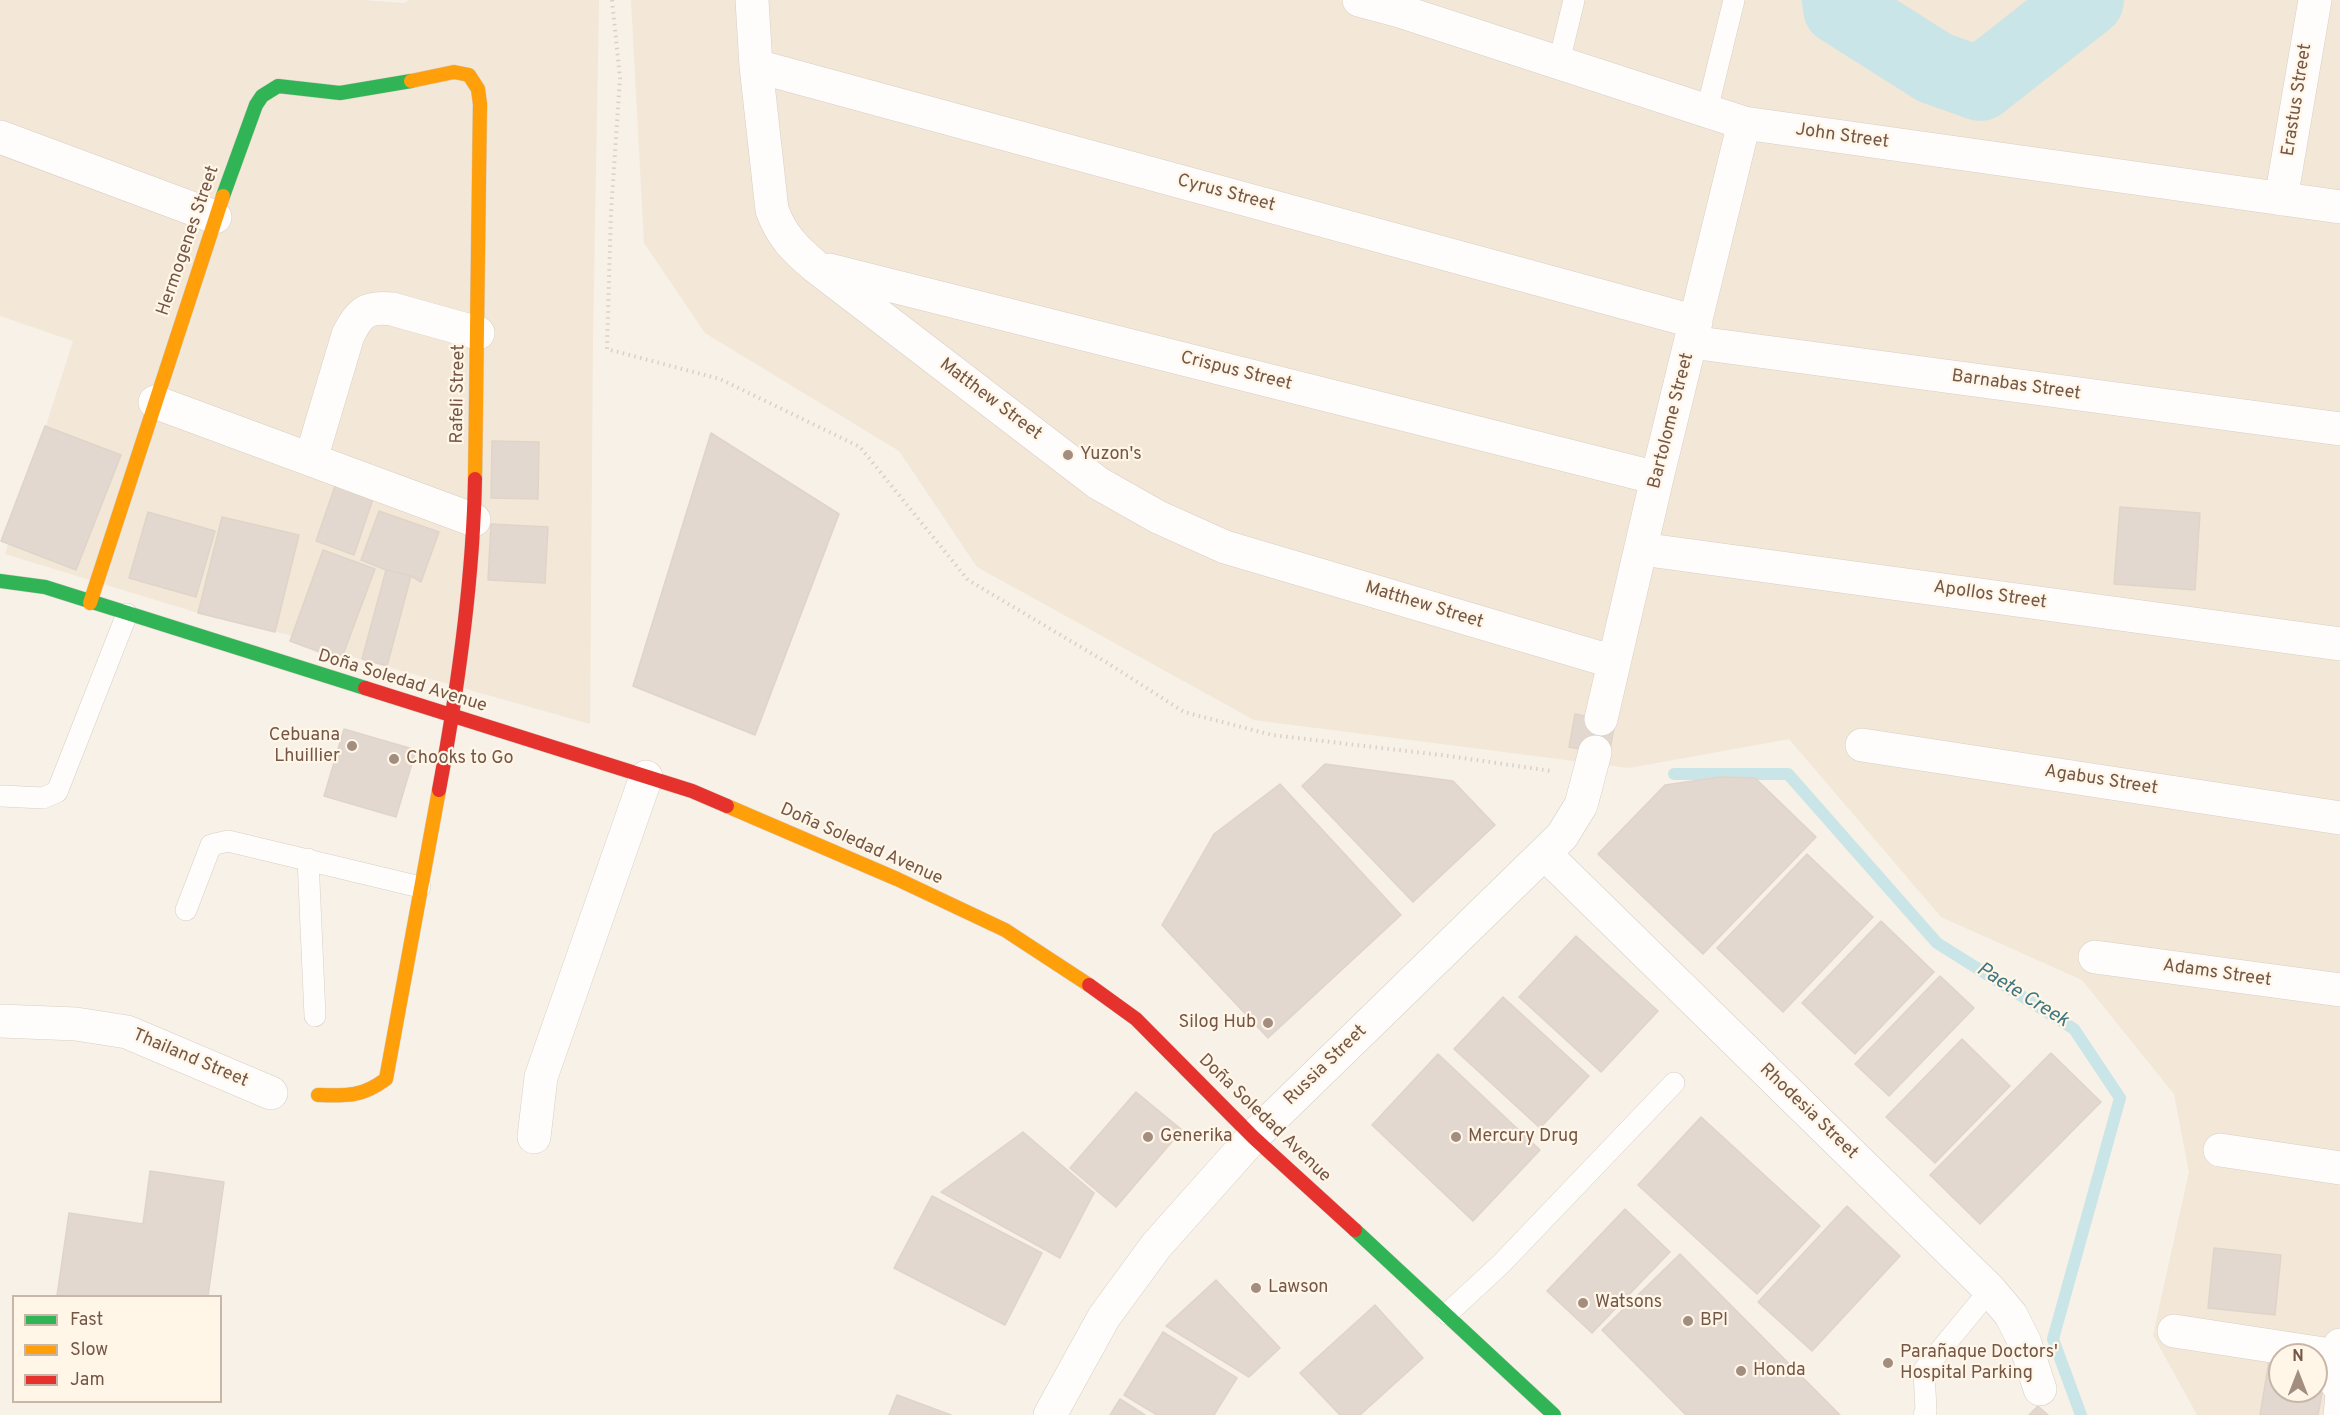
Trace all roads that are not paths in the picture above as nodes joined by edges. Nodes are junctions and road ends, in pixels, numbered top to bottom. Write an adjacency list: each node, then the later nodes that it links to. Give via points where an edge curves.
1 (752, 0): 8 (street, Matthew Street)
2 (1359, 0): 6 (street, John Street)
3 (1574, 0): 7 (lane)
4 (1734, 0): 10 (lane)
5 (2315, 0): 13 (street, Erastus Street)
6 (1402, 5): 7 (street, John Street)
7 (1559, 62): 10 (street, John Street)
8 (756, 66): 16 (street, Matthew Street, via 772,210 779,229 792,246); 17 (street, Cyrus Street)
9 (469, 75): 15 (street, Hermogenes Street, via 454,72 360,92 288,86 269,89 256,105); 18 (street, Rafeli Street, via 478,89 480,104)
10 (1707, 110): 11 (street, John Street)
11 (1744, 123): 13 (street, John Street); 17 (street, Bartolome Street)
12 (0, 137): 15 (street)
13 (2282, 200): 14 (street, John Street)
14 (2340, 207)
15 (215, 217): 19 (street, Hermogenes Street)
16 (816, 267): 22 (street, Crispus Street); 29 (street, Matthew Street, via 1098,483 1158,517 1225,547)
17 (1694, 332): 20 (street, Barnabas Street); 22 (street, Bartolome Street)
18 (478, 333): 21 (street, via 392,309 364,312 348,335); 23 (street, Rafeli Street)
19 (155, 402): 21 (street); 26 (street, Hermogenes Street)
20 (2340, 429)
21 (311, 459): 23 (street)
22 (1657, 478): 24 (street, Bartolome Street)
23 (474, 520): 30 (street, Rafeli Street)
24 (1641, 549): 28 (street, Apollos Street); 29 (street, Bartolome Street)
25 (0, 580): 26 (street, Doña Soledad Avenue, via 45,587)
26 (90, 603): 27 (street, Doña Soledad Avenue)
27 (127, 614): 30 (street, Doña Soledad Avenue); 35 (lane, via 57,792 43,798)
28 (2340, 644)
29 (1614, 662): 31 (street, Bartolome Street)
30 (453, 716): 34 (street, Doña Soledad Avenue); 39 (street, Rafeli Street)
31 (1601, 719)
32 (1862, 745): 36 (street, Agabus Street)
33 (1593, 762): 37 (street, via 1581,805 1562,836)
34 (646, 777): 48 (street, via 542,1077); 49 (street, Doña Soledad Avenue, via 692,791 1005,930 1136,1018)
35 (2, 796)
36 (2340, 818)
37 (1545, 854): 49 (street, Russia Street); 52 (street, Rhodesia Street)
38 (308, 859): 39 (lane); 40 (lane, via 228,841 211,845); 43 (lane)
39 (420, 887): 47 (street, Rafeli Street, via 386,1079 356,1096)
40 (186, 910)
41 (2095, 957): 42 (street, Adams Street)
42 (2340, 990)
43 (315, 1017)
44 (0, 1021): 46 (street, Thailand Street, via 76,1024 127,1032)
45 (1674, 1083): 53 (lane)
46 (271, 1093)
47 (318, 1095)
48 (534, 1137)
49 (1253, 1137): 53 (street, Doña Soledad Avenue); 57 (street, Russia Street, via 1156,1246 1104,1317)
50 (2220, 1150): 51 (street)
51 (2340, 1168)
52 (1990, 1290): 56 (street, Rhodesia Street, via 2011,1315); 59 (lane, via 1924,1370)
53 (1448, 1314): 58 (street, Doña Soledad Avenue)
54 (2174, 1331): 55 (street)
55 (2338, 1377)
56 (2040, 1389)
57 (1050, 1415)
58 (1554, 1415)
59 (1924, 1415)

